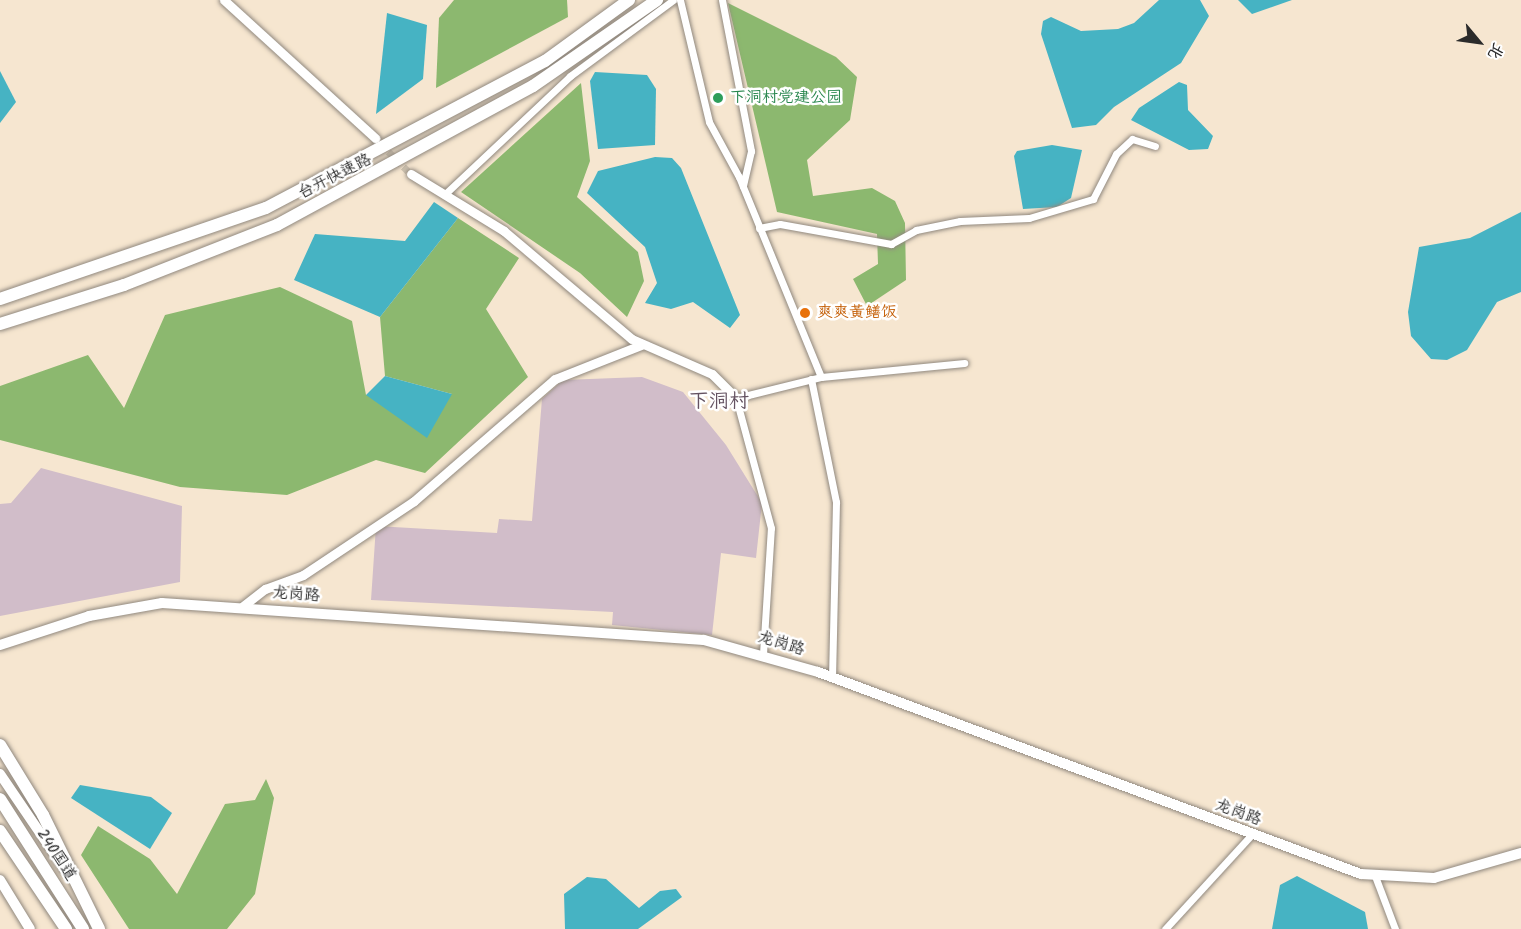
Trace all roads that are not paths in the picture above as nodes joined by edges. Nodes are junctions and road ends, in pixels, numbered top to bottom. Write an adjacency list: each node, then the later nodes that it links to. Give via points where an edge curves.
1 (224, 0): 7 (street)
2 (629, 0): 13 (highway, 台开快速路, via 522,74 266,208)
3 (657, 0): 14 (highway, 台开快速路, via 533,87 277,225 124,285)
4 (673, 0): 11 (street, via 570,76)
5 (680, 0): 10 (street, via 707,116)
6 (722, 0): 10 (street, via 751,151)
7 (375, 138)
8 (1155, 146): 12 (street, via 1132,139 1114,156 1093,199 1029,218 960,221 916,230 891,244 780,224)
9 (411, 174): 11 (street)
10 (743, 186): 12 (street)
11 (445, 195): 15 (street, via 539,257)
12 (759, 228): 17 (street)
13 (0, 299)
14 (0, 324)
15 (641, 345): 19 (street, via 712,374); 20 (street, via 555,379 414,501 303,574 265,589)
16 (964, 363): 17 (street)
17 (821, 376): 18 (street)
18 (811, 379): 19 (street); 23 (street, via 836,502)
19 (736, 398): 22 (street, via 771,528)
20 (243, 606): 21 (main road, 龙岗路, via 141,604); 22 (main road, 龙岗路, via 669,636)
21 (0, 645)
22 (763, 654): 23 (main road, 龙岗路)
23 (832, 677): 28 (main road, 龙岗路)
24 (0, 745): 31 (highway, via 43,815)
25 (0, 774): 31 (main road)
26 (0, 799): 35 (highway, 240国道)
27 (0, 831): 34 (highway, 240国道)
28 (1252, 834): 30 (main road, 龙岗路); 37 (street)
29 (1521, 853): 30 (main road, 龙岗路, via 1449,876)
30 (1375, 876): 38 (street)
31 (69, 877): 36 (highway)
32 (0, 880): 33 (main road)
33 (30, 929)
34 (66, 929)
35 (83, 929)
36 (99, 929)
37 (1166, 929)
38 (1395, 929)

